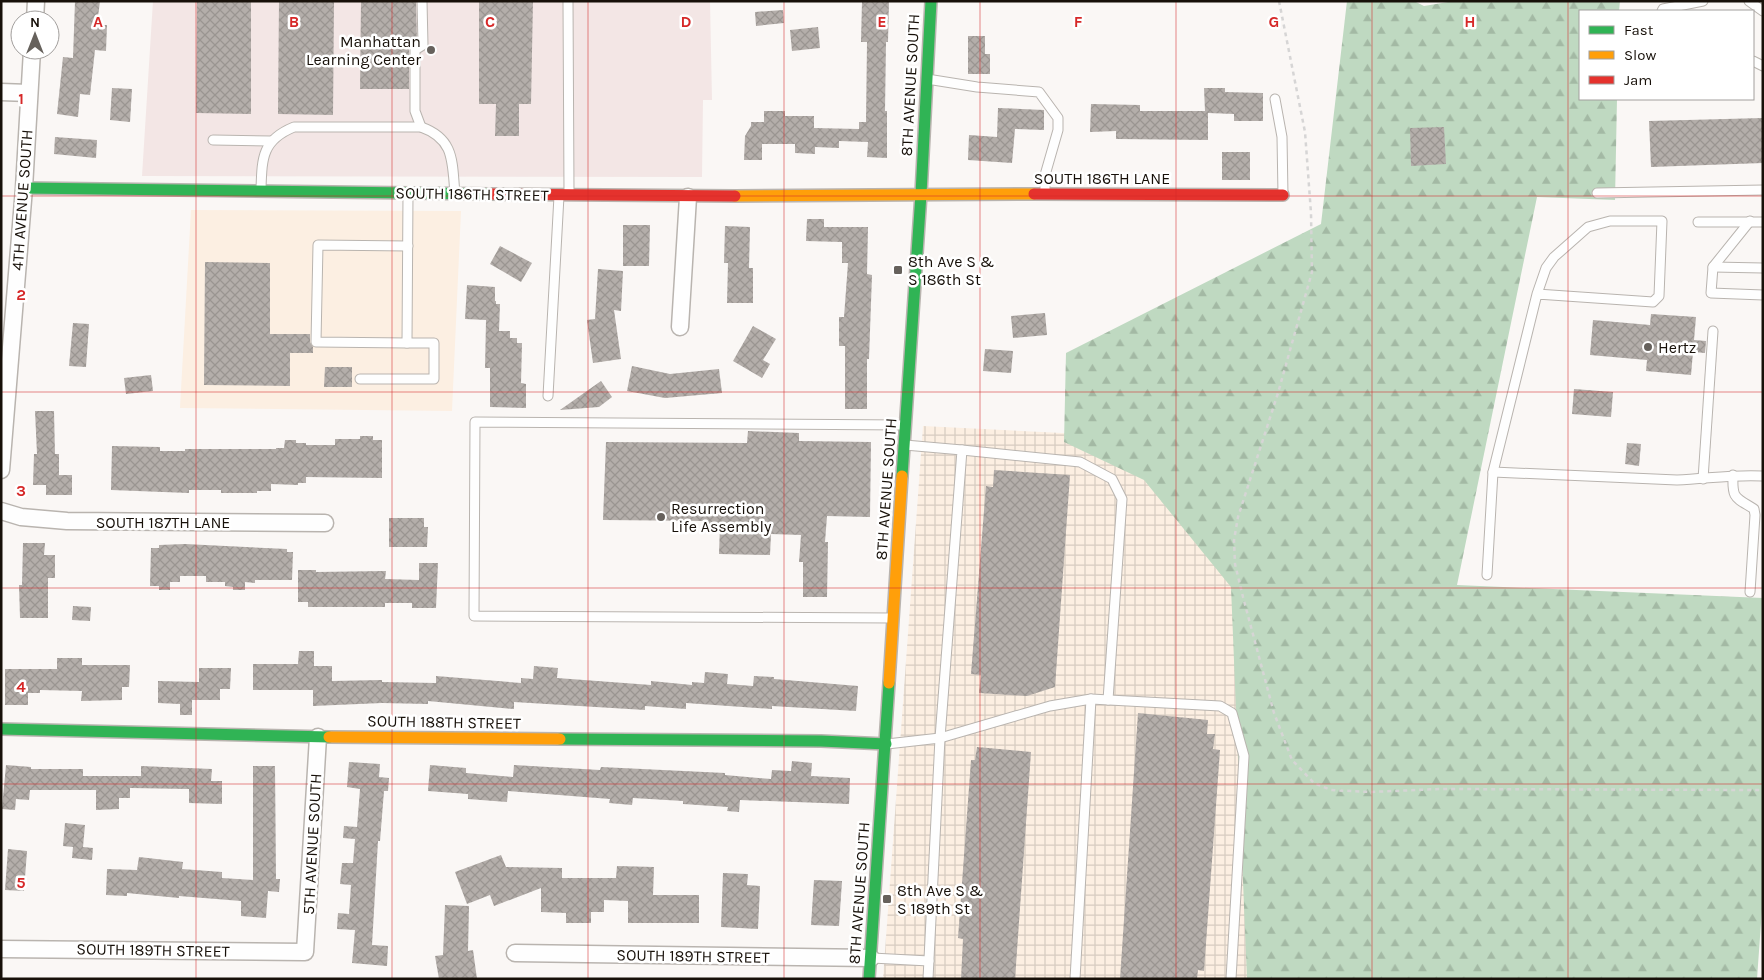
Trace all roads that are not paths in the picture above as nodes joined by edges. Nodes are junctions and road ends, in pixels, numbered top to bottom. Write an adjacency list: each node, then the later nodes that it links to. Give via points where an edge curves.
1 (422, 1): 13 (lane, via 423,45 416,50 415,111)
2 (568, 1): 25 (lane)
3 (931, 1): 9 (street, 8TH AVENUE SOUTH)
4 (1703, 1): 6 (lane)
5 (1749, 1): 7 (lane)
6 (1663, 10)
7 (1763, 11)
8 (31, 60): 11 (street, 4TH AVENUE SOUTH)
9 (927, 79): 22 (street, 8TH AVENUE SOUTH); 23 (lane, via 1039,92 1058,118 1058,130 1045,175)
10 (1, 92): 11 (street)
11 (29, 93): 16 (street, 4TH AVENUE SOUTH)
12 (1275, 99): 24 (lane, via 1282,137)
13 (421, 127): 15 (lane, via 294,127); 21 (lane, via 433,131 450,151)
14 (214, 140): 15 (lane)
15 (271, 141): 18 (lane, via 264,152)
16 (24, 188): 18 (street, SOUTH 186TH STREET); 40 (street, 4TH AVENUE SOUTH)
17 (1763, 190): 19 (lane)
18 (261, 192): 20 (street, SOUTH 186TH STREET)
19 (1598, 193)
20 (408, 194): 21 (street, SOUTH 186TH STREET); 30 (lane)
21 (455, 194): 25 (street, SOUTH 186TH STREET)
22 (921, 194): 23 (street, SOUTH 186TH LANE); 26 (street, SOUTH 186TH STREET); 41 (street, 8TH AVENUE SOUTH)
23 (1045, 194): 24 (street, SOUTH 186TH LANE)
24 (1283, 195)
25 (564, 196): 26 (street, SOUTH 186TH STREET); 39 (lane)
26 (688, 197): 35 (street)
27 (1750, 221): 28 (lane); 29 (lane); 31 (lane)
28 (1698, 222)
29 (1763, 222)
30 (408, 246): 37 (lane); 37 (lane, via 318,245 316,342)
31 (1713, 267): 32 (lane); 34 (lane, via 1711,293)
32 (1763, 268)
33 (1537, 294): 33 (lane, via 1653,302 1659,296 1662,221 1610,221 1588,227 1554,257 1546,268); 45 (lane)
34 (1763, 295)
35 (680, 327)
36 (1713, 331): 48 (lane)
37 (408, 343): 38 (lane, via 434,343 434,379)
38 (360, 378)
39 (548, 396)
40 (4, 415): 44 (street, 4TH AVENUE SOUTH)
41 (906, 425): 42 (street, 8TH AVENUE SOUTH); 53 (lane, via 475,422 474,616)
42 (905, 445): 43 (lane); 53 (street, 8TH AVENUE SOUTH)
43 (962, 450): 55 (lane, via 1080,462 1112,479 1122,499); 58 (lane)
44 (1, 470)
45 (1493, 472): 48 (lane); 51 (lane)
46 (1733, 475): 47 (lane); 48 (lane); 52 (lane, via 1732,490 1736,498 1754,509 1755,515)
47 (1763, 476)
48 (1703, 479)
49 (1, 511): 50 (street, SOUTH 187TH LANE, via 67,521)
50 (325, 522)
51 (1487, 575)
52 (1750, 592)
53 (894, 618): 59 (street, 8TH AVENUE SOUTH)
54 (1091, 700): 55 (lane); 58 (lane, via 1050,706); 67 (lane)
55 (1108, 700): 68 (lane, via 1220,706 1232,713 1244,756)
56 (1, 729): 57 (street, SOUTH 188TH STREET)
57 (318, 737): 59 (street, SOUTH 188TH STREET); 61 (street, 5TH AVENUE SOUTH)
58 (940, 738): 59 (lane); 64 (lane)
59 (886, 744): 63 (street, 8TH AVENUE SOUTH)
60 (1, 949): 61 (street, SOUTH 189TH STREET)
61 (305, 952)
62 (515, 953): 63 (street, SOUTH 189TH STREET)
63 (871, 958): 64 (lane); 65 (street, 8TH AVENUE SOUTH)
64 (929, 961): 66 (lane)
65 (870, 979)
66 (928, 979)
67 (1075, 979)
68 (1231, 979)

